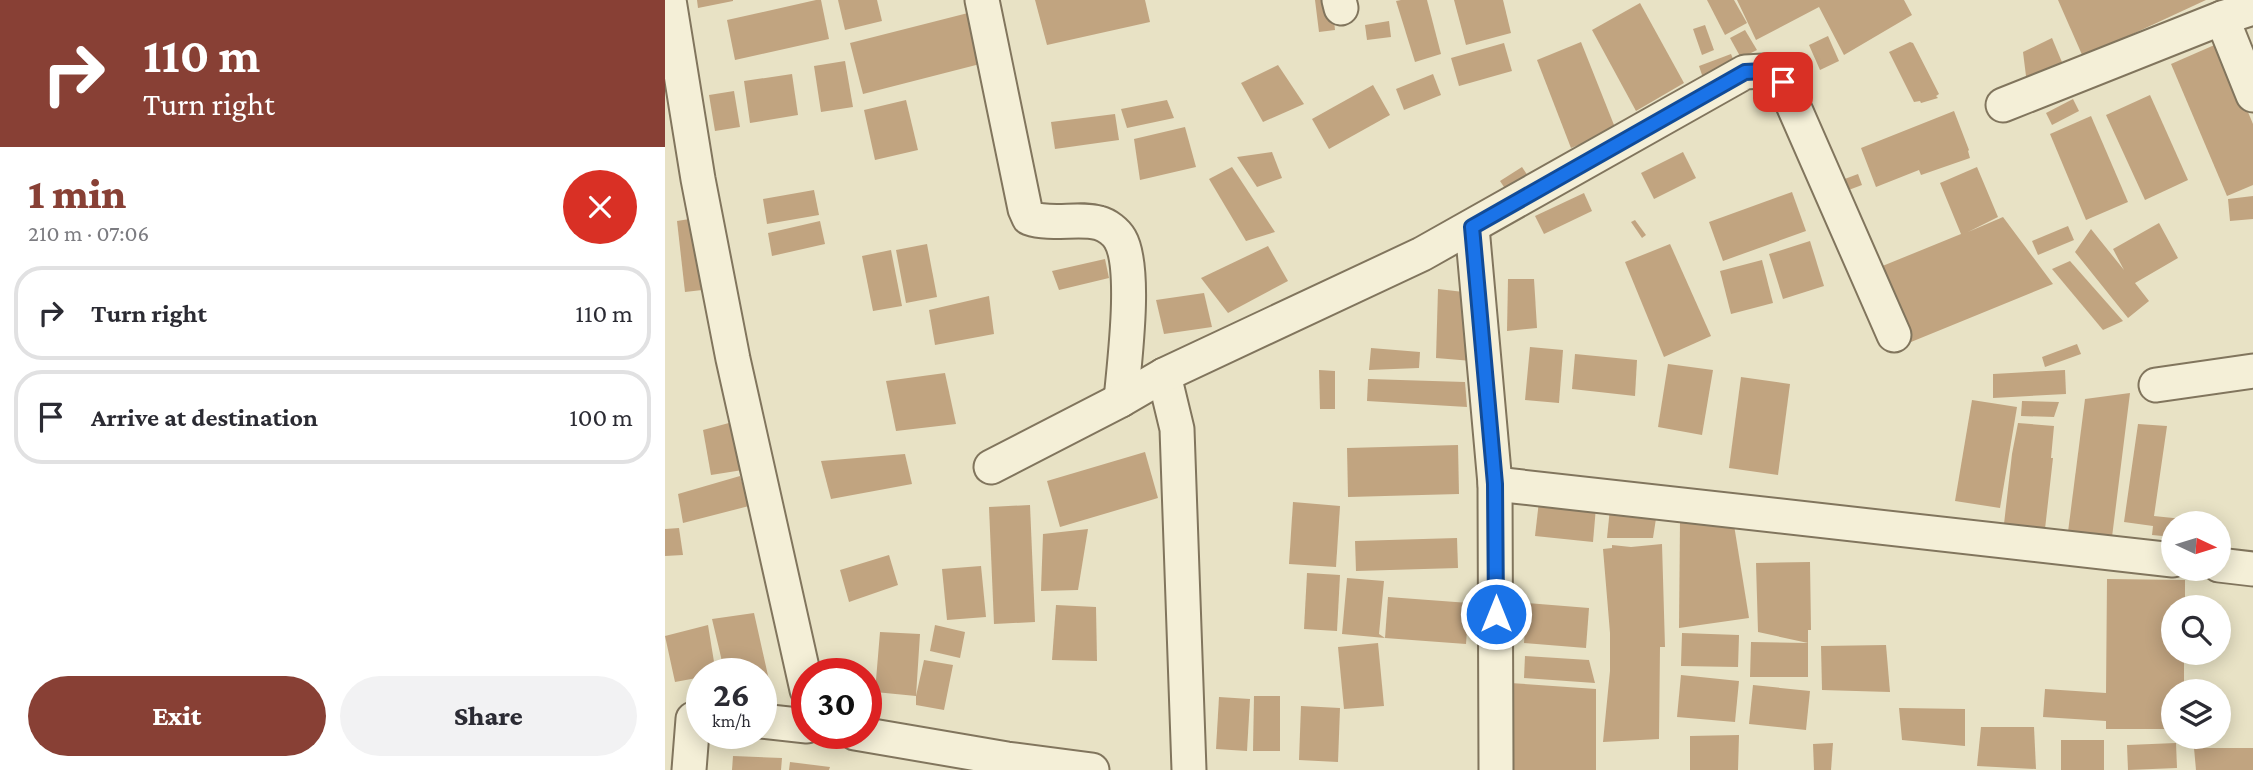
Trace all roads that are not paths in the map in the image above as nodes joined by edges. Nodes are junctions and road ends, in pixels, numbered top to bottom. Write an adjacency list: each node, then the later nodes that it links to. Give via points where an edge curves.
1 (669, 0): 18 (street, via 730,346)
2 (982, 0): 12 (street, via 1029,218 1097,222 1120,240 1128,301)
3 (2253, 8): 4 (street)
4 (2222, 18): 5 (street); 6 (street)
5 (2253, 95)
6 (2003, 105)
7 (1472, 227): 8 (street, via 1745,72 1764,71 1783,82); 10 (street); 14 (street)
8 (1894, 335)
9 (2253, 371): 11 (street)
10 (1164, 375): 12 (street); 24 (street, via 1177,429)
11 (2156, 385)
12 (1121, 400): 13 (street)
13 (991, 467)
14 (1495, 484): 15 (street); 25 (street)
15 (2161, 559)
16 (2231, 566): 17 (street)
17 (2253, 569)
18 (800, 658)
19 (882, 739): 21 (street)
20 (688, 749): 22 (street)
21 (1007, 764): 23 (street)
22 (689, 770)
23 (1091, 770)
24 (1189, 770)
25 (1496, 770)

